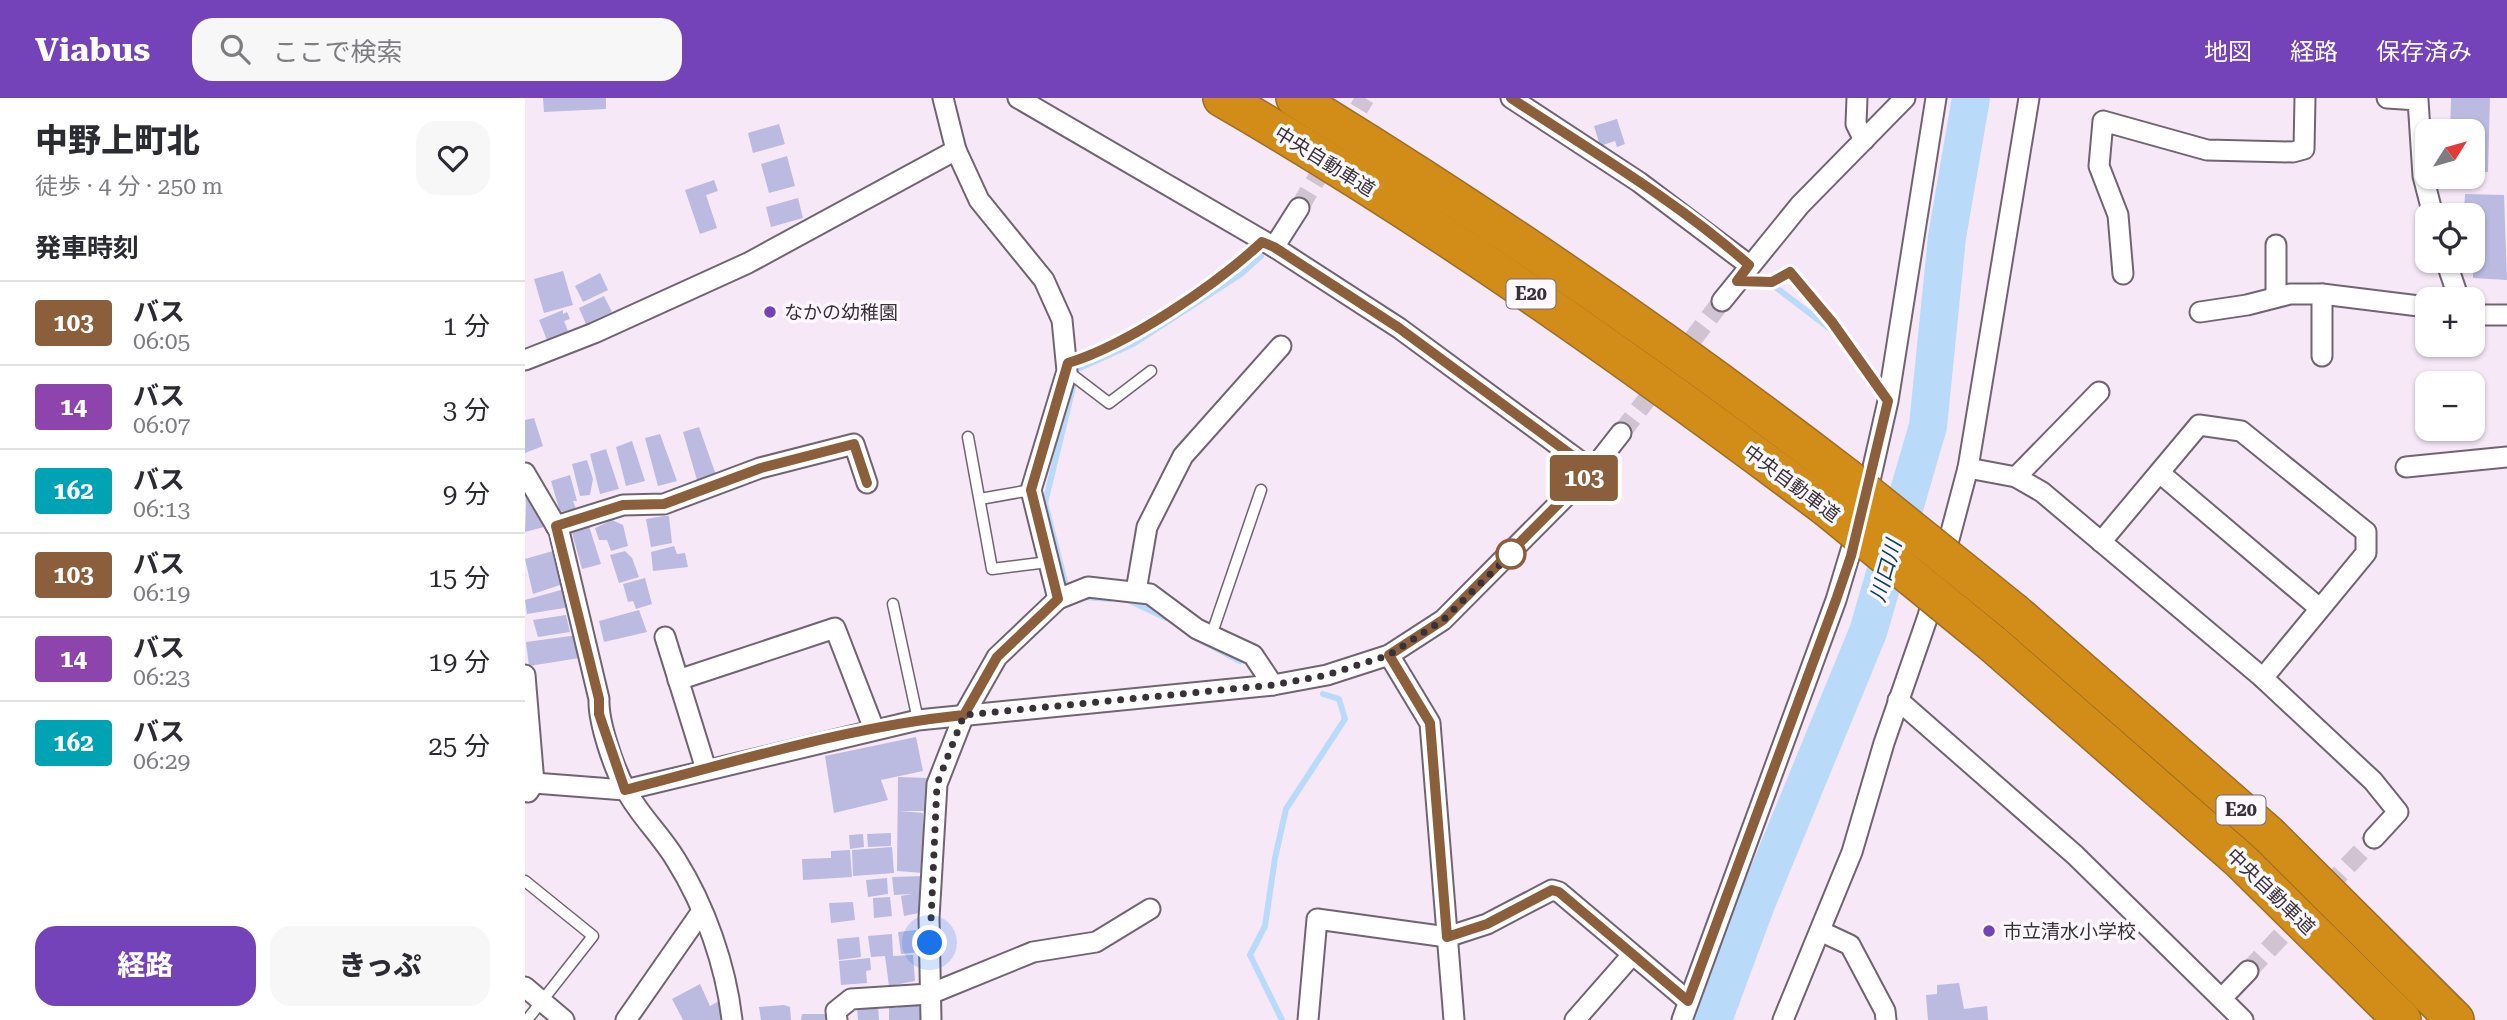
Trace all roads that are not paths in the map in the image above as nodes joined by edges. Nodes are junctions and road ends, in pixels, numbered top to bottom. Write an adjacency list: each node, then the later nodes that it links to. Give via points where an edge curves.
1 (943, 98): 13 (street)
2 (1018, 98): 16 (street)
3 (1222, 98): 94 (highway, 中央自動車道 / E20, bridge, via 1578,326 1827,508 1992,643 2241,861)
4 (1295, 98): 95 (highway, 中央自動車道 / E20, bridge, via 1577,279 1845,476 2015,613 2268,834)
5 (1511, 98): 18 (street, via 1639,183)
6 (1857, 98): 12 (street, via 1856,124)
7 (1905, 98): 12 (street)
8 (1936, 98): 33 (street)
9 (2029, 98): 38 (street)
10 (2305, 98): 19 (street, via 2304,149 2293,152 2207,150 2103,121 2099,166 2117,215)
11 (2387, 98): 14 (street, via 2418,100 2423,176)
12 (1864, 140): 18 (street, via 1800,205)
13 (956, 150): 29 (street, via 748,263); 30 (street, via 979,200 1044,280 1062,320)
14 (2430, 203)
15 (1299, 208): 16 (street)
16 (1268, 245): 30 (lane, via 1126,338); 39 (street, via 1399,328)
17 (2276, 245): 21 (street)
18 (1743, 273): 22 (street); 33 (lane, via 1772,282 1790,272)
19 (2123, 274)
20 (2322, 295): 21 (street); 23 (street); 28 (street)
21 (2276, 296): 24 (street)
22 (1722, 301)
23 (2415, 306)
24 (2200, 312)
25 (2485, 315): 26 (street)
26 (2507, 315)
27 (1282, 346): 50 (street, via 1183,456 1147,527)
28 (2322, 356)
29 (525, 359)
30 (1068, 367): 31 (lane, via 1109,403); 45 (street)
31 (1151, 370)
32 (2099, 392): 42 (street)
33 (1888, 401): 81 (street, via 1851,556)
34 (1621, 433): 39 (street)
35 (968, 437): 46 (lane)
36 (2507, 457): 37 (street)
37 (2406, 467)
38 (1968, 468): 42 (street); 61 (street, via 1928,616)
39 (1592, 470): 56 (street, via 1443,620)
40 (525, 473): 47 (street)
41 (2161, 474): 48 (street); 53 (street); 53 (street, via 2199,425 2241,431 2366,531 2366,553)
42 (2016, 477): 48 (street, via 2056,503)
43 (867, 483): 47 (street, via 854,444 761,468 664,504 623,505)
44 (1261, 489): 54 (lane)
45 (1031, 490): 46 (lane); 49 (street)
46 (979, 499): 49 (lane, via 992,569)
47 (556, 526): 68 (street, via 599,714)
48 (2101, 542): 58 (street)
49 (1048, 562): 51 (street)
50 (1136, 591): 51 (street, via 1088,587); 54 (street, via 1150,594)
51 (1058, 599): 62 (street, via 997,657)
52 (893, 604): 63 (lane)
53 (2318, 607): 58 (street)
54 (1211, 636): 60 (street, via 1253,655)
55 (665, 637): 59 (street)
56 (1389, 655): 60 (street, via 1327,675); 74 (street, via 1430,723)
57 (525, 675): 67 (street)
58 (2263, 678): 69 (street, via 2373,780 2399,812)
59 (678, 680): 64 (street, via 835,628); 66 (street)
60 (1273, 685): 62 (street)
61 (1898, 700): 73 (street, via 1852,852); 79 (street, via 2075,855)
62 (964, 715): 63 (street); 78 (street, via 937,784 929,918)
63 (918, 720): 64 (street)
64 (874, 729): 66 (street)
65 (525, 759): 67 (street)
66 (706, 769): 68 (street)
67 (528, 788): 68 (street)
68 (625, 790): 72 (street, via 676,860)
69 (2374, 838)
70 (525, 881): 80 (lane, via 593,936)
71 (1150, 909): 78 (street, via 1096,942 1033,952)
72 (702, 911): 84 (street); 85 (street, via 729,990)
73 (1820, 931): 91 (street); 92 (street, via 1850,945)
74 (1447, 937): 75 (street, via 1487,924 1552,890); 88 (street, via 1317,919); 89 (street)
75 (1632, 956): 81 (street); 90 (street)
76 (2248, 971): 79 (street)
77 (525, 987): 80 (street)
78 (930, 994): 86 (street, via 851,999 836,1010); 87 (street)
79 (2222, 998): 93 (street)
80 (541, 1001): 82 (lane); 83 (street)
81 (1685, 1011)
82 (527, 1020)
83 (564, 1020)
84 (626, 1020)
85 (731, 1020)
86 (837, 1020)
87 (931, 1020)
88 (1308, 1020)
89 (1454, 1020)
90 (1575, 1020)
91 (1783, 1020)
92 (1886, 1020)
93 (2243, 1020)
94 (2402, 1020)
95 (2455, 1020)

